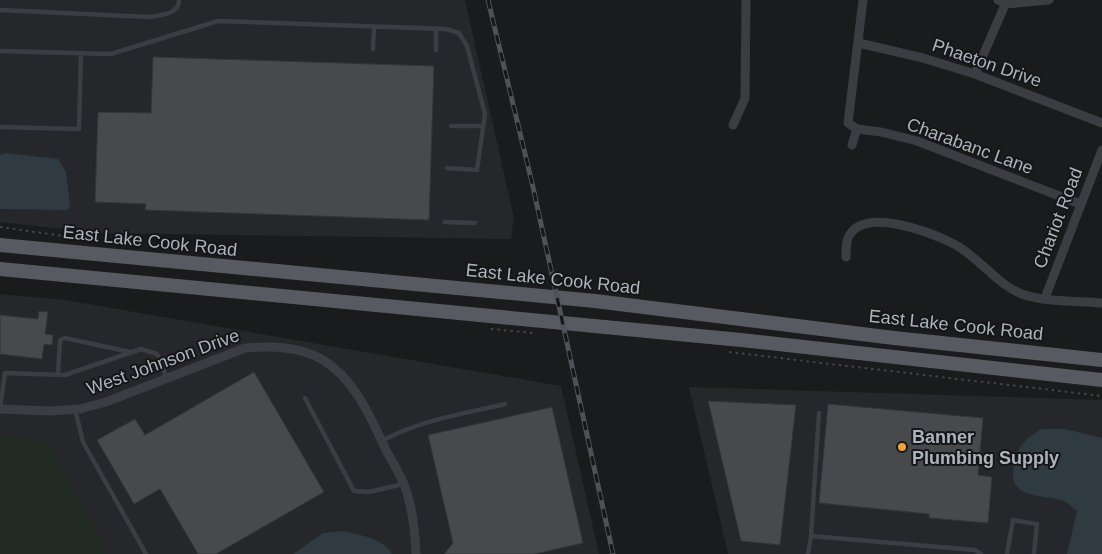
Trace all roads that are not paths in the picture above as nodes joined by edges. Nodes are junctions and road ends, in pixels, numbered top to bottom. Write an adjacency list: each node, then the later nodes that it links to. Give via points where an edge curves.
1 (179, 0): 6 (lane, via 170,13 148,16)
2 (746, 0): 16 (street, via 745,98)
3 (863, 0): 9 (street)
4 (1049, 0): 5 (street)
5 (1004, 2): 14 (street)
6 (0, 10)
7 (374, 27): 8 (lane); 10 (lane); 13 (lane, via 218,22 111,54)
8 (436, 29): 11 (lane); 18 (lane, via 459,34 467,46 485,114)
9 (859, 43): 14 (street, Phaeton Drive); 20 (street, via 848,123)
10 (373, 49)
11 (436, 50)
12 (0, 51): 13 (lane)
13 (81, 53): 19 (lane, via 79,129)
14 (975, 74): 15 (street, Phaeton Drive)
15 (1102, 123)
16 (732, 125)
17 (451, 126): 18 (lane)
18 (483, 126): 23 (lane, via 478,170)
19 (0, 128)
20 (857, 130): 21 (street); 24 (street, Charabanc Lane, via 917,141)
21 (852, 145)
22 (1102, 150): 24 (street, Chariot Road)
23 (447, 168)
24 (1080, 204): 30 (street, Chariot Road)
25 (445, 222): 26 (lane)
26 (475, 223)
27 (0, 245): 33 (main road, East Lake Cook Road, via 501,291)
28 (846, 257): 30 (street, via 849,237 859,228 879,221 896,223 954,244 1022,294)
29 (0, 268): 37 (main road)
30 (1045, 298): 31 (street)
31 (1102, 303)
32 (131, 352): 35 (lane, via 65,375); 35 (lane, via 65,338 60,340); 36 (lane, via 141,348 157,354)
33 (1102, 360)
34 (3, 373): 35 (lane); 40 (lane)
35 (58, 374)
36 (168, 379): 41 (street, West Johnson Drive, via 106,402); 43 (street, West Johnson Drive, via 245,348 269,346 305,352 322,360 351,385)
37 (1102, 380)
38 (305, 398): 44 (lane, via 354,491 369,492)
39 (505, 404): 43 (lane, via 426,422 401,430)
40 (0, 408): 41 (street, West Johnson Drive, via 23,411)
41 (75, 409): 46 (lane, via 83,442)
42 (819, 412): 45 (lane)
43 (382, 441): 44 (street, West Johnson Drive)
44 (403, 484): 47 (street, West Johnson Drive, via 411,511)
45 (811, 536): 48 (lane); 49 (lane, via 975,550)
46 (146, 554)
47 (416, 554)
48 (808, 554)
49 (981, 554)
50 (1007, 554): 51 (lane, via 1013,520 1038,524)
51 (1034, 554)

